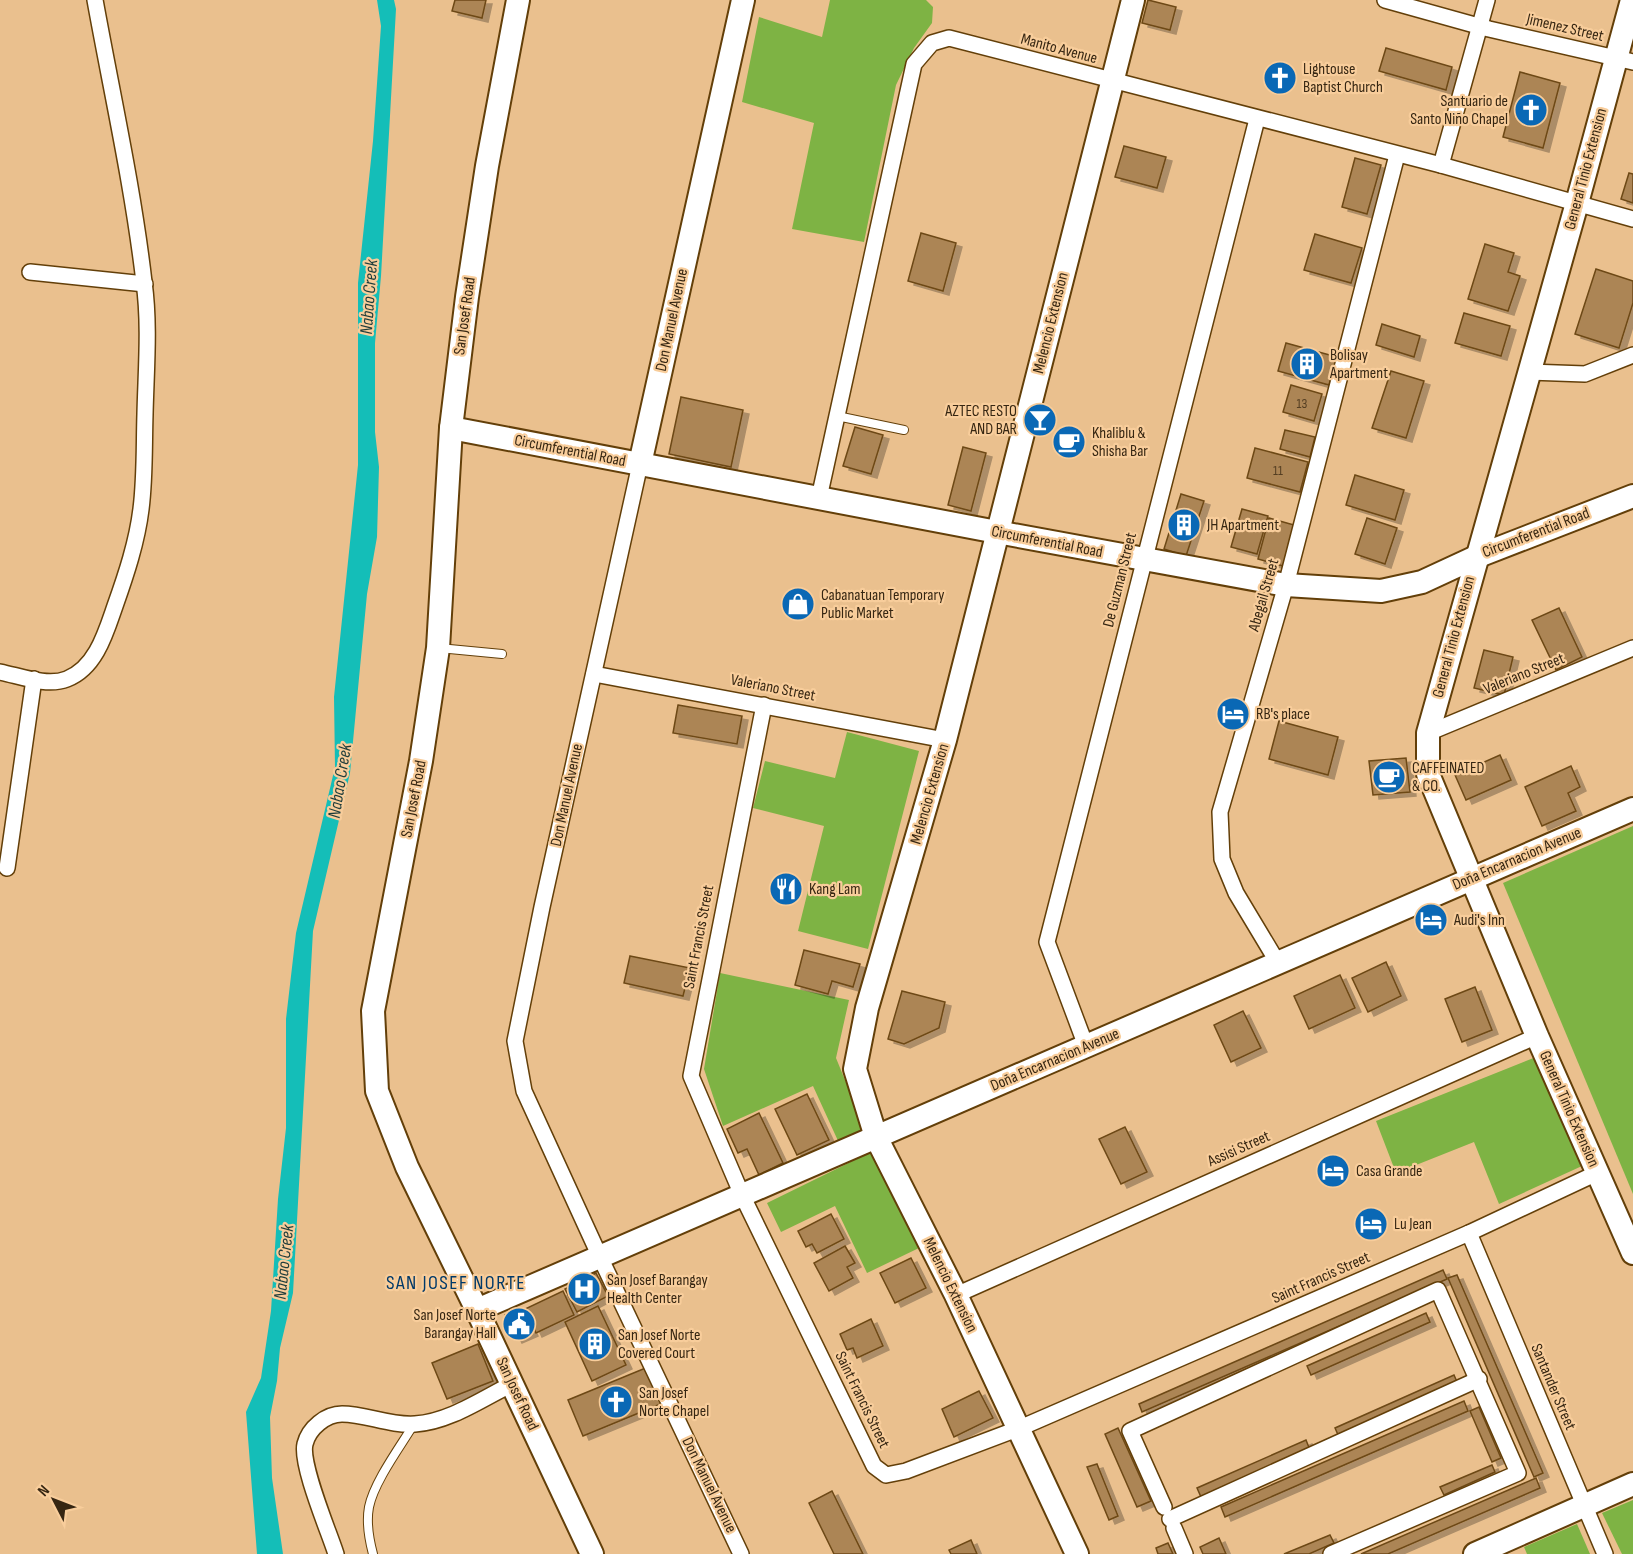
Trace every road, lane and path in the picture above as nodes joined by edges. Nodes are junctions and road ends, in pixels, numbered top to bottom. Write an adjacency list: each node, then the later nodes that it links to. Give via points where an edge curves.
1 (95, 0): 17 (street)
2 (518, 0): 21 (street, San Josef Road, via 487,166)
3 (743, 0): 23 (street, Don Manuel Avenue)
4 (1133, 0): 10 (street, Melencio Extension)
5 (1385, 0): 8 (street, Jimenez Street)
6 (1487, 0): 8 (street)
7 (1632, 0): 9 (street, General Tinio Extension)
8 (1480, 26): 9 (street, Jimenez Street); 13 (street)
9 (1625, 60): 14 (street, General Tinio Extension)
10 (1112, 81): 11 (street, Manito Avenue); 20 (street, Manito Avenue, via 949,38 932,43 914,64); 26 (street, Melencio Extension)
11 (1257, 119): 12 (street, Manito Avenue); 28 (street, De Guzman Street)
12 (1397, 155): 13 (street, Manito Avenue); 29 (street, Abegail Street)
13 (1441, 165): 14 (street, Manito Avenue)
14 (1577, 203): 15 (street, Manito Avenue); 19 (street, General Tinio Extension)
15 (1633, 219)
16 (30, 272): 17 (street)
17 (145, 284): 35 (street, via 144,476 132,551 107,628 89,662 65,680)
18 (1633, 355): 19 (street, via 1585,374)
19 (1529, 372): 27 (street, General Tinio Extension)
20 (837, 416): 22 (lane); 25 (street, Manito Avenue)
21 (451, 428): 23 (street, Circumferential Road); 30 (street, San Josef Road)
22 (904, 430)
23 (640, 464): 25 (street, Circumferential Road); 34 (street, Don Manuel Avenue)
24 (1633, 496): 27 (street, Circumferential Road)
25 (819, 498): 26 (street, Circumferential Road)
26 (997, 532): 28 (street, Circumferential Road); 38 (street, Melencio Extension)
27 (1476, 556): 29 (street, Circumferential Road, via 1422,582 1381,591); 37 (street, General Tinio Extension)
28 (1144, 560): 29 (street, Circumferential Road); 44 (street, De Guzman Street, via 1047,942)
29 (1286, 585): 42 (street, Abegail Street, via 1220,812 1222,859 1236,893)
30 (438, 648): 32 (lane); 52 (street, San Josef Road, via 374,1011 377,1090 407,1167)
31 (1633, 648): 37 (street, Valeriano Street)
32 (502, 654)
33 (0, 672): 35 (street)
34 (594, 674): 36 (street, Valeriano Street); 50 (street, Don Manuel Avenue, via 515,1041 524,1091)
35 (34, 680): 40 (street)
36 (764, 705): 38 (street, Valeriano Street); 47 (street, Saint Francis Street, via 691,1076)
37 (1428, 733): 41 (street, General Tinio Extension, via 1428,774)
38 (945, 740): 45 (street, Melencio Extension, via 867,1008 855,1069)
39 (1633, 809): 41 (street, Doña Encarnacion Avenue)
40 (7, 868)
41 (1470, 880): 42 (street, Doña Encarnacion Avenue); 43 (street, General Tinio Extension)
42 (1278, 963): 44 (street, Doña Encarnacion Avenue)
43 (1537, 1036): 46 (street, General Tinio Extension); 51 (street, Assisi Street)
44 (1086, 1046): 45 (street, Doña Encarnacion Avenue)
45 (876, 1137): 47 (street, Doña Encarnacion Avenue); 51 (street, Melencio Extension)
46 (1597, 1173): 48 (street, Saint Francis Street); 49 (street, General Tinio Extension)
47 (742, 1195): 50 (street, Doña Encarnacion Avenue); 56 (street, Saint Francis Street, via 874,1466 886,1476 906,1471)
48 (1468, 1233): 56 (street, Saint Francis Street); 58 (street, Santander Street)
49 (1633, 1253)
50 (600, 1257): 52 (street, Doña Encarnacion Avenue); 63 (street, Don Manuel Avenue)
51 (956, 1295): 56 (street, Melencio Extension)
52 (477, 1310): 54 (street, San Josef Road)
53 (1479, 1379): 59 (street); 59 (street, via 1438,1290 1130,1431); 66 (street, via 1518,1473)
54 (512, 1384): 55 (street, via 452,1414); 62 (street, San Josef Road)
55 (414, 1425): 60 (street, via 341,1414 325,1418 313,1428 304,1444 305,1462); 61 (lane, via 380,1480 369,1507 368,1534)
56 (1020, 1428): 64 (street, Melencio Extension)
57 (1633, 1484): 58 (street)
58 (1584, 1506): 67 (street); 68 (street, Santander Street)
59 (1169, 1518): 65 (street)
60 (336, 1554)
61 (373, 1554)
62 (592, 1554)
63 (741, 1554)
64 (1077, 1554)
65 (1185, 1554)
66 (1331, 1554)
67 (1475, 1554)
68 (1605, 1554)

